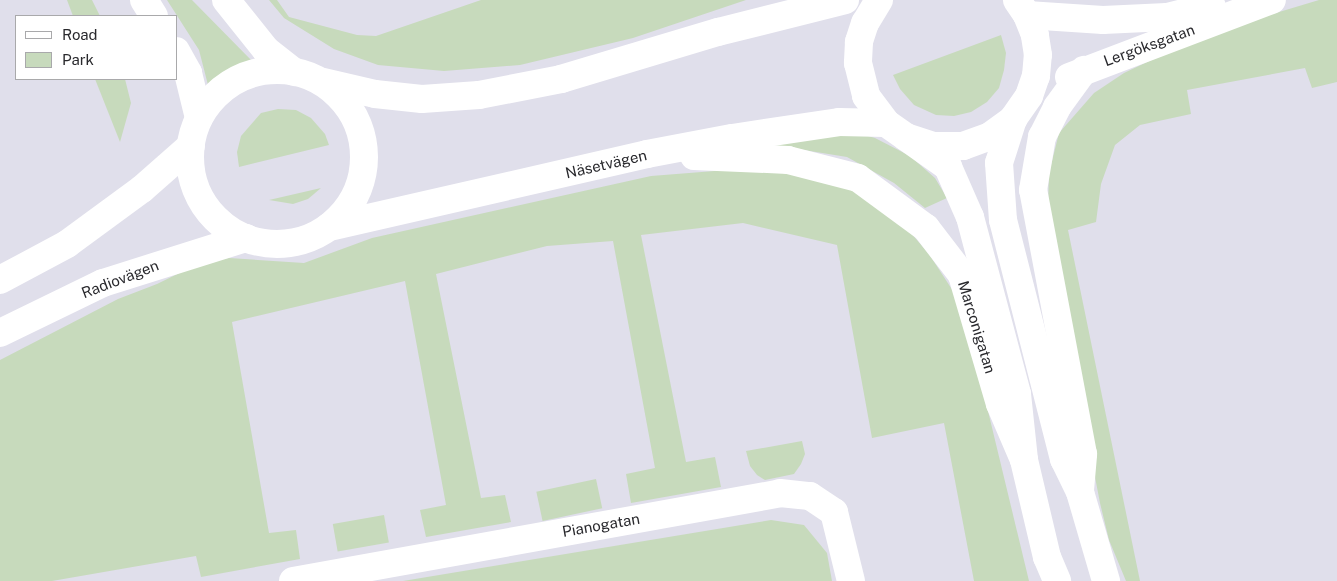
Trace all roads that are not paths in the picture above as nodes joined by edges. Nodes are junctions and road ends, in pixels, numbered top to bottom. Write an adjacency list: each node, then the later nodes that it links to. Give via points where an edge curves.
1 (144, 0): 8 (street)
2 (226, 0): 11 (street, via 266,50)
3 (845, 0): 12 (street, via 718,32 561,79 479,95 422,98 375,94)
4 (879, 0): 16 (street, Marconigatan, via 864,22 858,63 866,96)
5 (1238, 0): 7 (street, Lergöksgatan, via 1167,17 1103,20)
6 (1272, 0): 10 (street, Lergöksgatan)
7 (1022, 7): 13 (street, via 1035,35 1038,55 1036,76)
8 (153, 15)
9 (178, 55): 14 (street, via 188,73)
10 (1084, 70): 13 (street, Lergöksgatan); 24 (street, via 1057,107 1042,136 1033,190 1083,454)
11 (294, 72): 12 (street); 14 (street, via 271,70 242,78 212,100)
12 (320, 81): 19 (street, via 339,96 353,114 362,136 364,159 362,179 354,197)
13 (1029, 96): 15 (street)
14 (199, 118): 17 (street)
15 (1013, 119): 16 (street, Näsetvägen, via 990,136 963,146 934,146); 24 (street, via 999,163 1003,220 1064,459)
16 (896, 130): 18 (street, Näsetvägen, via 839,122); 23 (street, Marconigatan, via 948,167 970,218 1017,394)
17 (191, 146): 20 (street, via 190,164 201,199 220,222); 21 (street, via 142,190 67,244)
18 (646, 154): 19 (street, Näsetvägen); 23 (street, Marconigatan, via 788,160 858,178 926,228 962,275 1000,404)
19 (329, 227): 20 (street, via 310,238 288,243)
20 (246, 238): 22 (street, Radiovägen, via 103,283)
21 (0, 280)
22 (0, 333)
23 (1024, 460): 25 (street, Marconigatan)
24 (1080, 492): 28 (street)
25 (1049, 573)
26 (293, 581): 27 (street, Pianogatan, via 780,493 810,496 834,512)
27 (850, 581)
28 (1106, 581)

